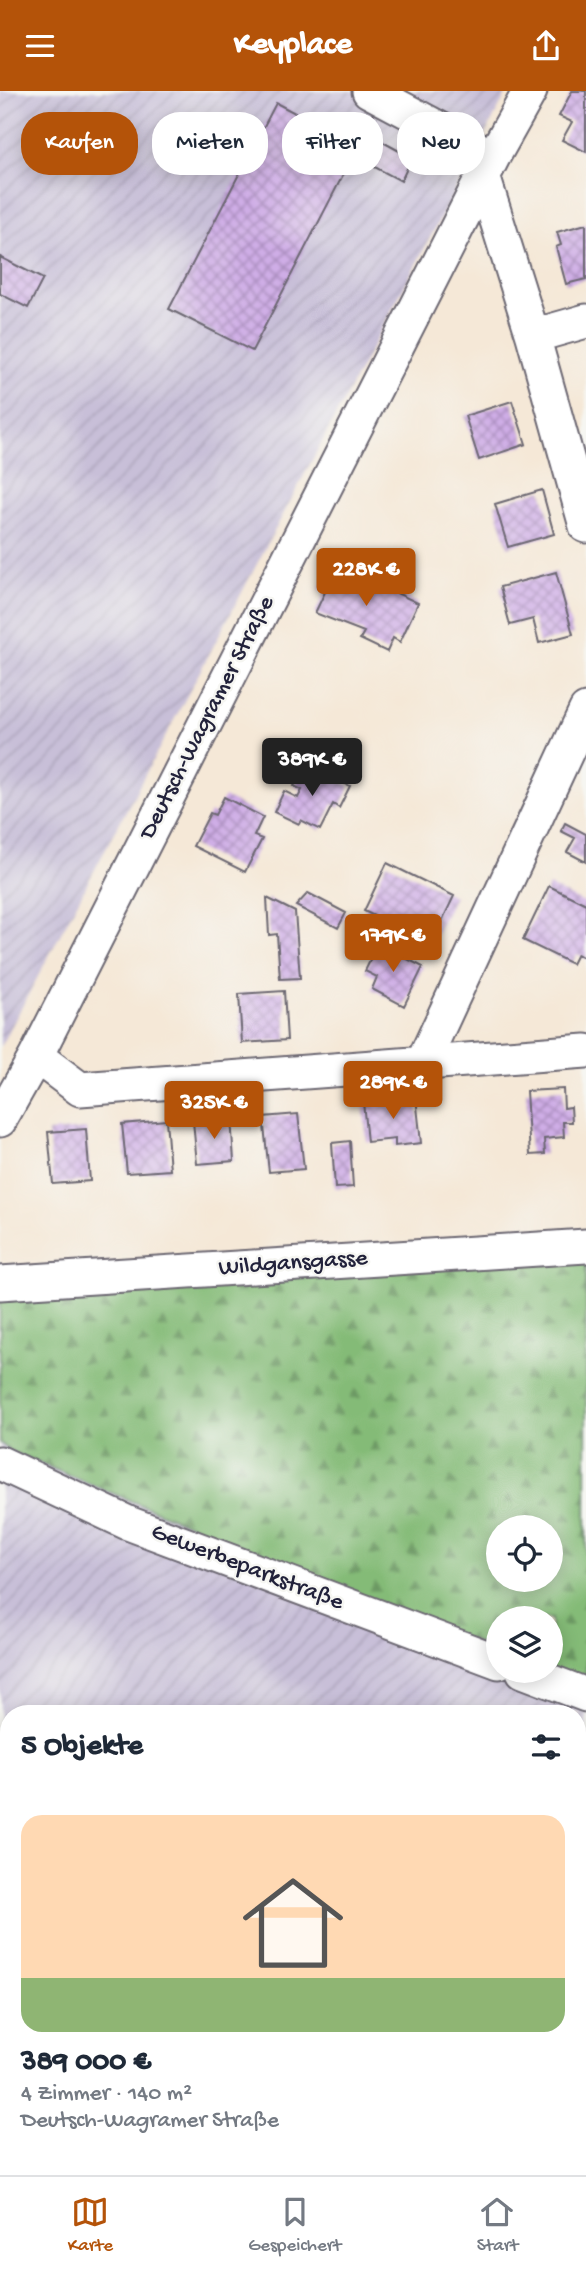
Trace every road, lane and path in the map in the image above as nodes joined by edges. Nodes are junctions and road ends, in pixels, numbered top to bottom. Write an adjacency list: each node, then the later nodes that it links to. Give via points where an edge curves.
1 (369, 91): 3 (street)
2 (530, 91): 3 (street, Deutsch-Wagramer Straße)
3 (488, 166): 5 (street); 9 (street, Deutsch-Wagramer Straße)
4 (586, 321): 5 (street)
5 (533, 336): 6 (street)
6 (586, 526)
7 (586, 710): 10 (street)
8 (586, 1051): 10 (street)
9 (36, 1056): 10 (street, via 80,1089); 11 (street, Deutsch-Wagramer Straße)
10 (422, 1064)
11 (0, 1120)
12 (586, 1246): 13 (street, Wildgansgasse)
13 (0, 1283)
14 (0, 1463): 15 (street, Gewerbeparkstraße, via 128,1523)
15 (486, 1657)
16 (554, 1683): 17 (street)
17 (586, 1695)

